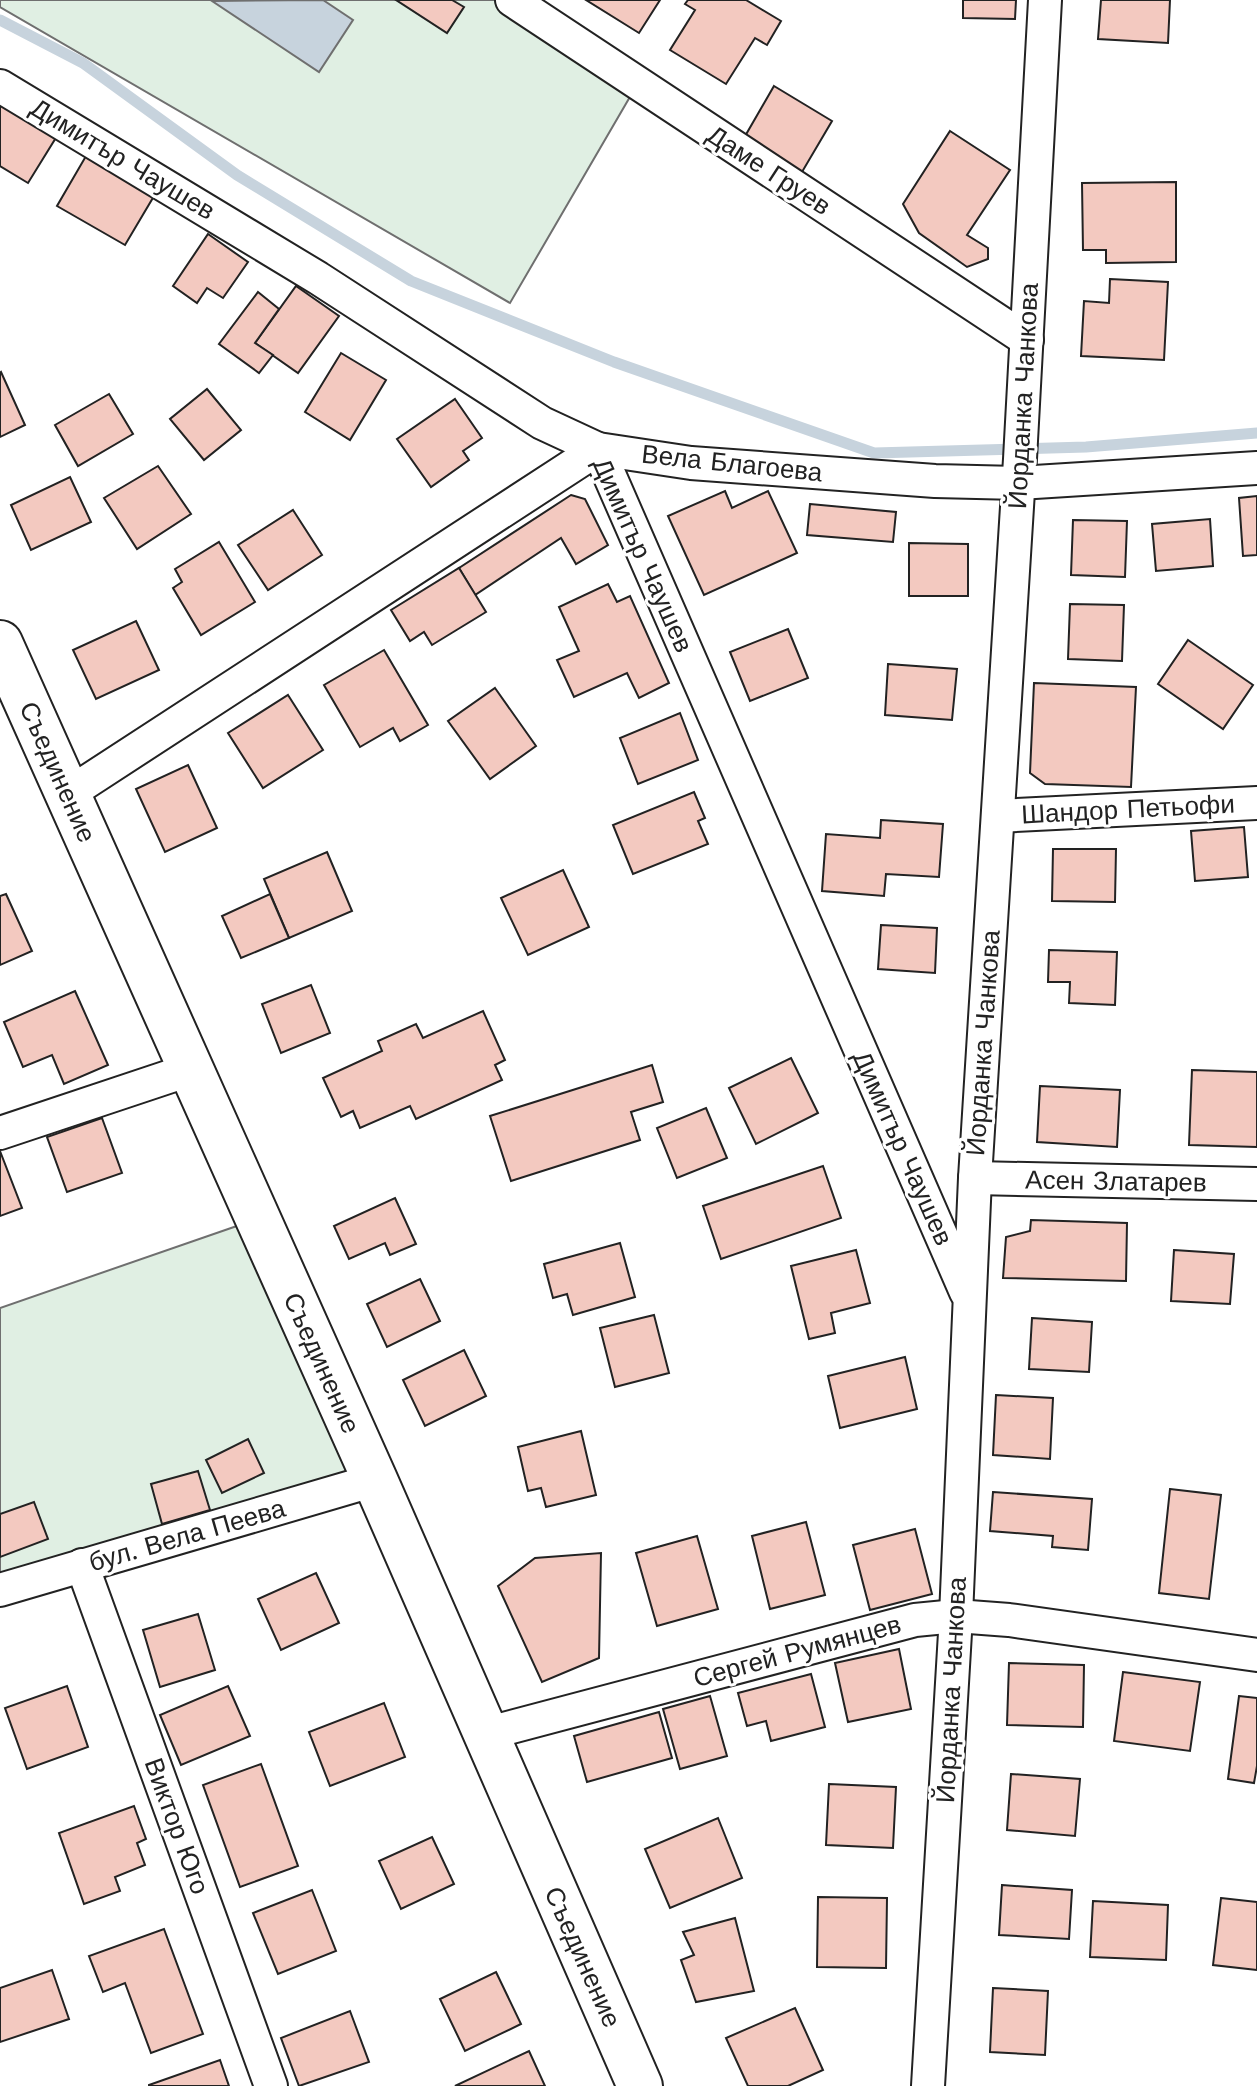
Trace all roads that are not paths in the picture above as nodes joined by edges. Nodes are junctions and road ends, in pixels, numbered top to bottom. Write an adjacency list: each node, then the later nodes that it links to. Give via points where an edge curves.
1 (512, 0): 4 (street, Даме Груев)
2 (1045, 0): 4 (street, Йорданка Чанкова)
3 (0, 86): 5 (street, Димитър Чаушев, via 318,278 542,423)
4 (1027, 340): 7 (street, Йорданка Чанкова)
5 (598, 449): 7 (street, Вела Благоева, via 691,463 935,481); 9 (street); 16 (street, Димитър Чаушев)
6 (1257, 468): 7 (street, Вела Благоева)
7 (1020, 471): 11 (street, Йорданка Чанкова)
8 (0, 643): 9 (street, Съединение)
9 (68, 794): 12 (street, Съединение)
10 (1257, 803): 11 (street, Шандор Петьофи)
11 (998, 816): 14 (street, Йорданка Чанкова)
12 (189, 1070): 13 (street); 17 (street, Съединение)
13 (0, 1133)
14 (975, 1178): 15 (street, Асен Златарев); 16 (street, Йорданка Чанкова)
15 (1257, 1184)
16 (970, 1301): 20 (street, Йорданка Чанкова)
17 (375, 1480): 18 (street, бул. Вела Пеева); 22 (street, Съединение)
18 (82, 1565): 19 (street, бул. Вела Пеева); 23 (street, Виктор Юго)
19 (0, 1590)
20 (956, 1616): 21 (street, Сергей Румянцев); 22 (street, Сергей Румянцев, via 915,1620); 25 (street, Йорданка Чанкова)
21 (1257, 1655)
22 (485, 1734): 24 (street, Съединение)
23 (271, 2086)
24 (640, 2086)
25 (928, 2086)

